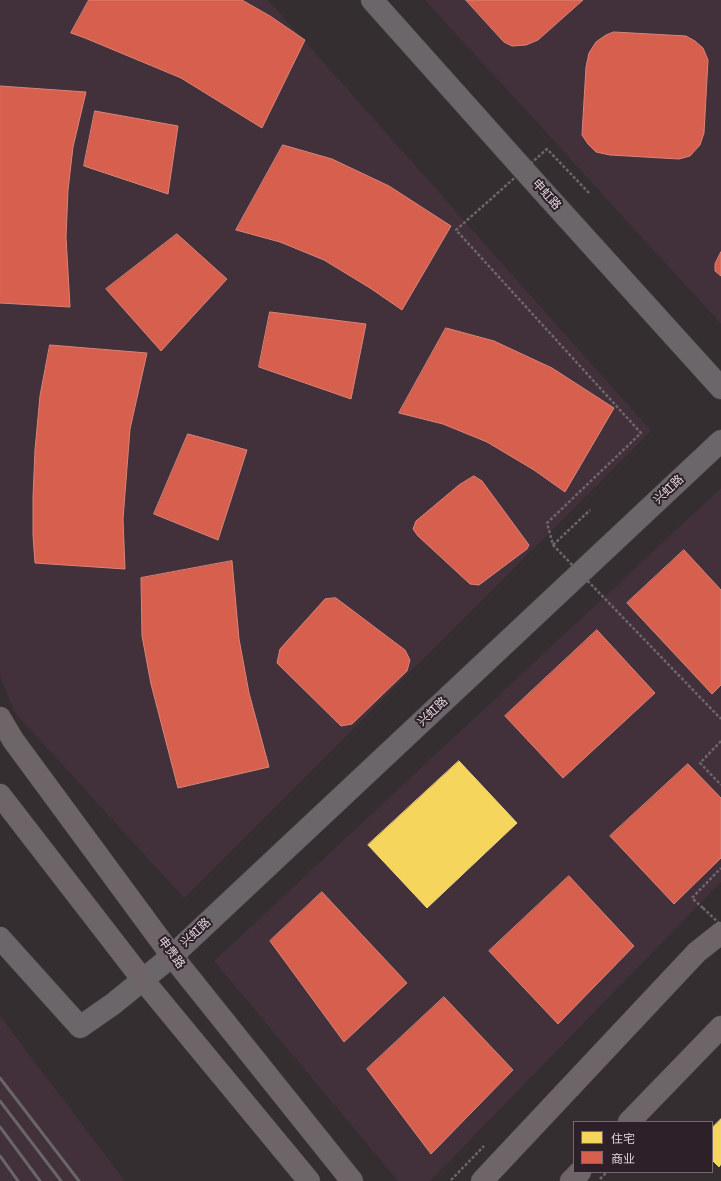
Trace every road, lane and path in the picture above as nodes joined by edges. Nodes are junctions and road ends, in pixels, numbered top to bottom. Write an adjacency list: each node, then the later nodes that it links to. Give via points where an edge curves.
1 (372, 0): 3 (street, 申虹路)
2 (589, 193): 6 (path, bridge, via 547,149 456,230 641,433 547,523)
3 (721, 388)
4 (721, 442): 16 (street, 兴虹路)
5 (590, 510): 6 (path)
6 (553, 545): 8 (path, bridge)
7 (0, 718): 16 (main road, 申贵路, via 12,740)
8 (721, 719)
9 (721, 741): 10 (path, via 700,763)
10 (721, 785)
11 (0, 795): 17 (main road)
12 (721, 868): 13 (path, bridge, via 692,898)
13 (721, 925)
14 (721, 933): 24 (main road, via 697,952)
15 (0, 938): 17 (street, 兴虹路, via 80,1027)
16 (172, 956): 17 (street, 兴虹路); 23 (main road, 申贵路)
17 (143, 980): 22 (main road)
18 (721, 1027): 19 (main road)
19 (630, 1121)
20 (579, 1173): 25 (main road)
21 (606, 1173): 26 (path)
22 (309, 1181)
23 (352, 1181)
24 (482, 1181)
25 (571, 1181)
26 (598, 1181)

